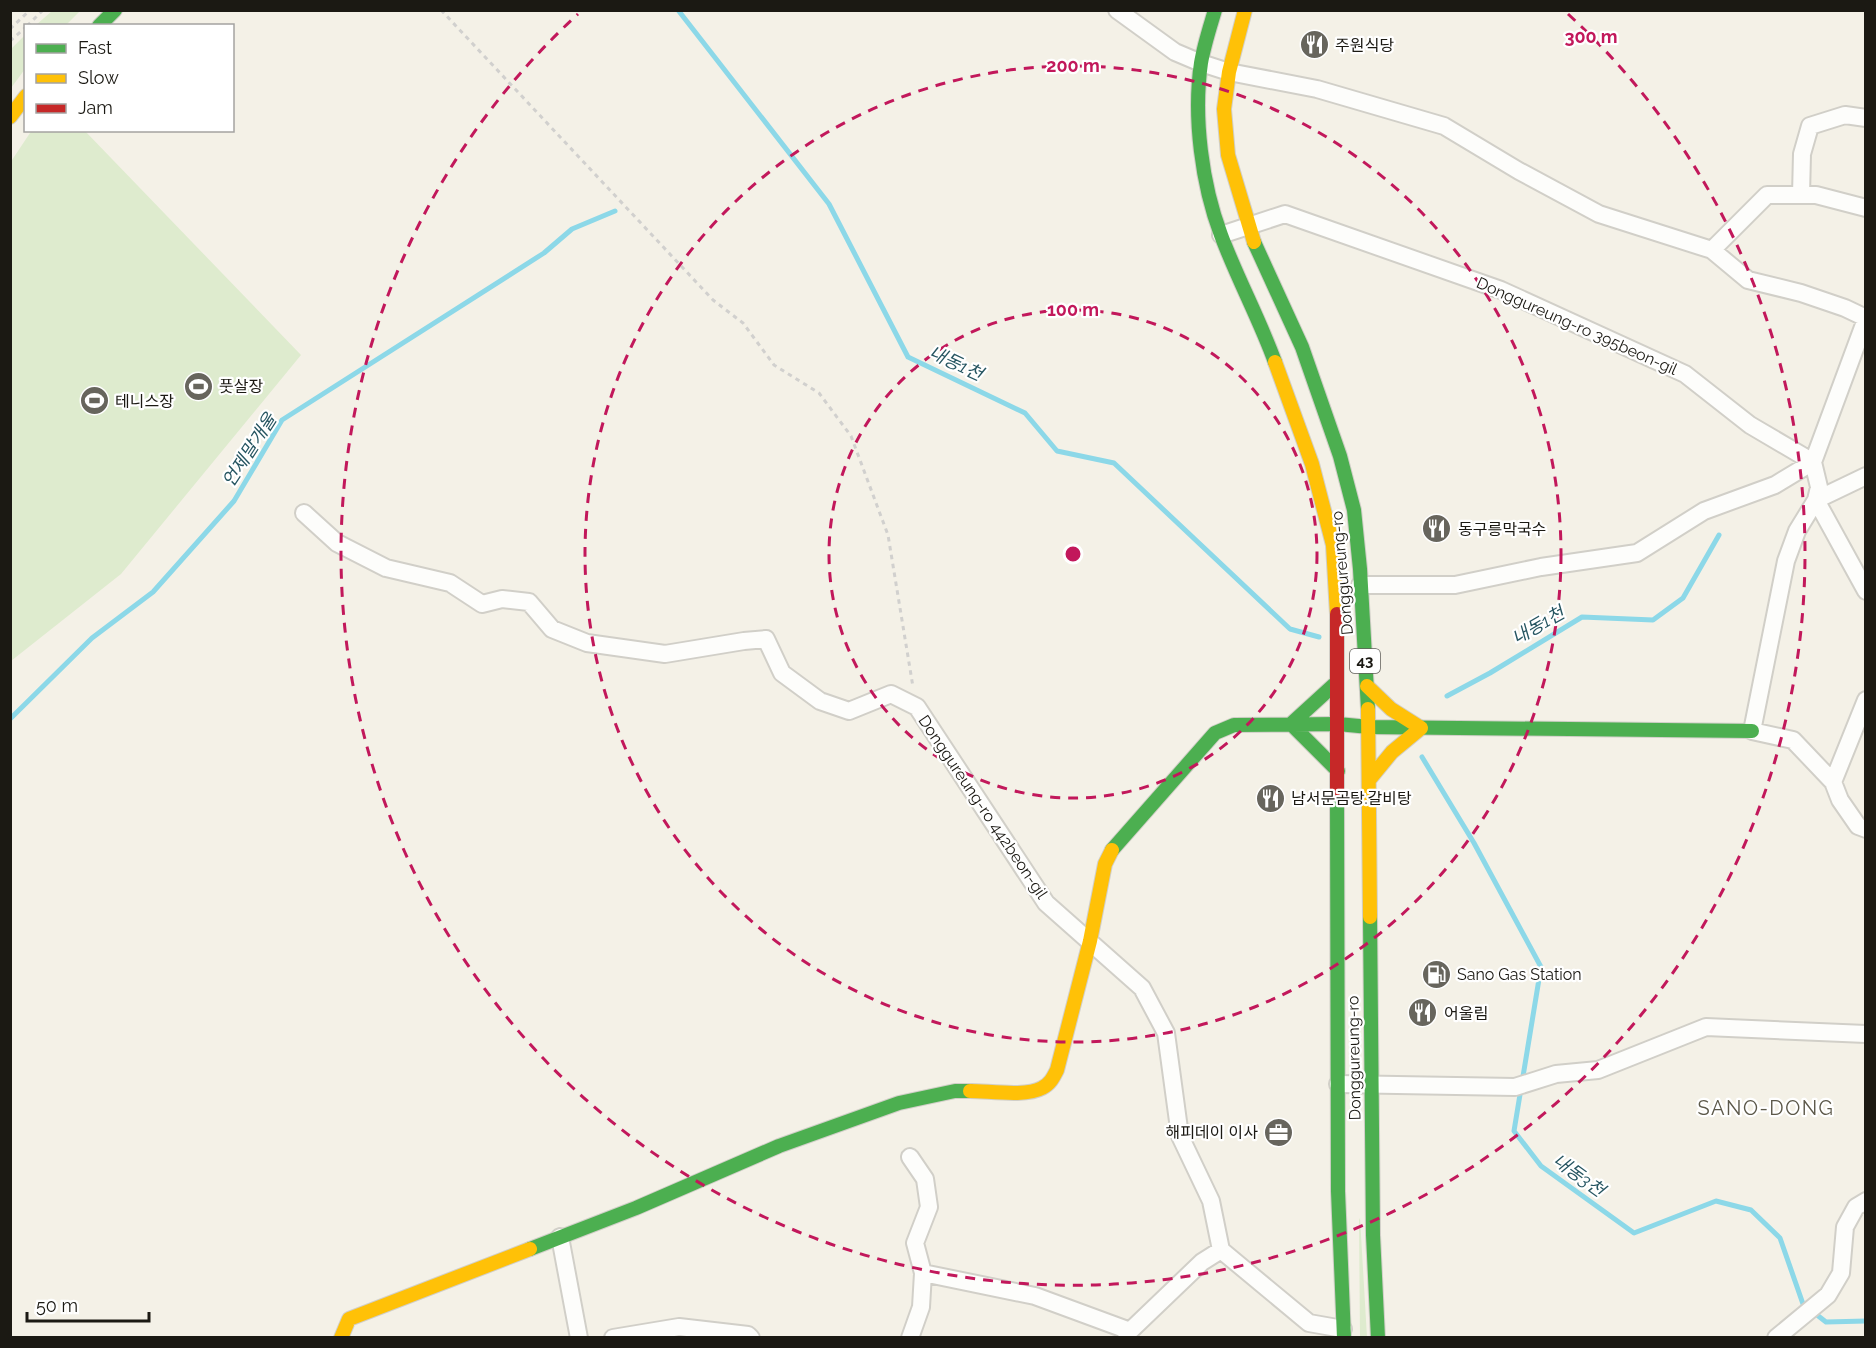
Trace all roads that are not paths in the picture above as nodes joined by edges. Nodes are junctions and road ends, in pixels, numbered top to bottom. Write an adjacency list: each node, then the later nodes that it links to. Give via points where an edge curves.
1 (115, 10): 5 (main road)
2 (1117, 10): 6 (street, via 1175,52)
3 (1215, 10): 6 (main road, Donggureung-ro / 43)
4 (1245, 10): 7 (main road, Donggureung-ro / 43)
5 (101, 24)
6 (1201, 63): 7 (street); 14 (main road, Donggureung-ro / 43, via 1199,109 1204,179)
7 (1229, 72): 13 (main road, Donggureung-ro / 43, via 1224,110 1228,155); 15 (street, via 1317,88 1444,126 1599,214)
8 (24, 99): 9 (main road)
9 (10, 117)
10 (1866, 118): 11 (street, via 1845,115 1810,126 1802,154)
11 (1801, 195): 12 (street); 15 (street, via 1767,195)
12 (1866, 208)
13 (1249, 227): 14 (street, Donggureung-ro 395beon-gil); 18 (street, Donggureung-ro 395beon-gil, via 1285,214 1502,290 1685,374 1750,425); 22 (main road, Donggureung-ro / 43, via 1302,347 1340,456 1354,510)
14 (1221, 236): 24 (main road, Donggureung-ro / 43, via 1263,329 1312,464 1333,545)
15 (1712, 250): 16 (street, via 1748,280 1801,292)
16 (1866, 319): 17 (street)
17 (1862, 338): 18 (street)
18 (1813, 462): 20 (street, via 1819,487); 22 (street, via 1775,485 1704,511 1637,553 1540,567 1455,585)
19 (1866, 476): 20 (street)
20 (1816, 500): 23 (street); 31 (street, via 1797,531 1786,561)
21 (304, 513): 36 (street, Donggureung-ro 442beon-gil, via 338,543 386,568 450,583 482,604 502,599 529,602 552,628 587,643 664,654 766,639 782,673 819,701 849,711 891,694 917,707 1046,903)
22 (1360, 585): 25 (main road, Donggureung-ro / 43)
23 (1866, 591)
24 (1337, 682): 27 (main road); 28 (main road, Donggureung-ro / 43)
25 (1366, 686): 29 (main road, Donggureung-ro / 43); 30 (main road, via 1391,709)
26 (1866, 700): 34 (street)
27 (1291, 724): 28 (main road); 32 (main road); 36 (main road, via 1234,725 1215,733 1112,850 1105,864)
28 (1338, 724): 29 (main road); 32 (main road, Donggureung-ro / 43)
29 (1369, 727): 30 (main road); 33 (main road, Donggureung-ro / 43)
30 (1421, 728): 31 (main road); 33 (main road, via 1392,752)
31 (1752, 731): 34 (street, via 1793,740)
32 (1338, 771): 38 (main road, Donggureung-ro / 43)
33 (1369, 780): 39 (main road, Donggureung-ro / 43)
34 (1833, 783): 35 (street, via 1840,801 1858,826)
35 (1866, 829)
36 (1090, 941): 42 (main road, via 1057,1070 1052,1081 1041,1089 955,1091 899,1103 779,1146); 43 (street, Donggureung-ro 442beon-gil, via 1142,988 1166,1033 1180,1136 1212,1201)
37 (1866, 1034): 39 (street, via 1706,1027 1598,1070 1556,1074 1522,1085)
38 (1338, 1084): 39 (street); 45 (main road, Donggureung-ro / 43)
39 (1370, 1084): 52 (main road, Donggureung-ro / 43)
40 (910, 1157): 44 (street, via 925,1179 928,1198 929,1207 915,1244)
41 (1866, 1201): 53 (street, via 1856,1207 1845,1227 1841,1273 1828,1295)
42 (560, 1237): 47 (main road, via 349,1319); 48 (street)
43 (1221, 1250): 45 (street, via 1309,1323); 46 (street, via 1202,1262)
44 (923, 1273): 46 (street, via 1035,1296); 51 (street, via 921,1307)
45 (1343, 1333)
46 (1128, 1334)
47 (341, 1338)
48 (579, 1338)
49 (613, 1338): 50 (street, via 679,1327)
50 (751, 1338)
51 (910, 1338)
52 (1378, 1338)
53 (1776, 1338)

